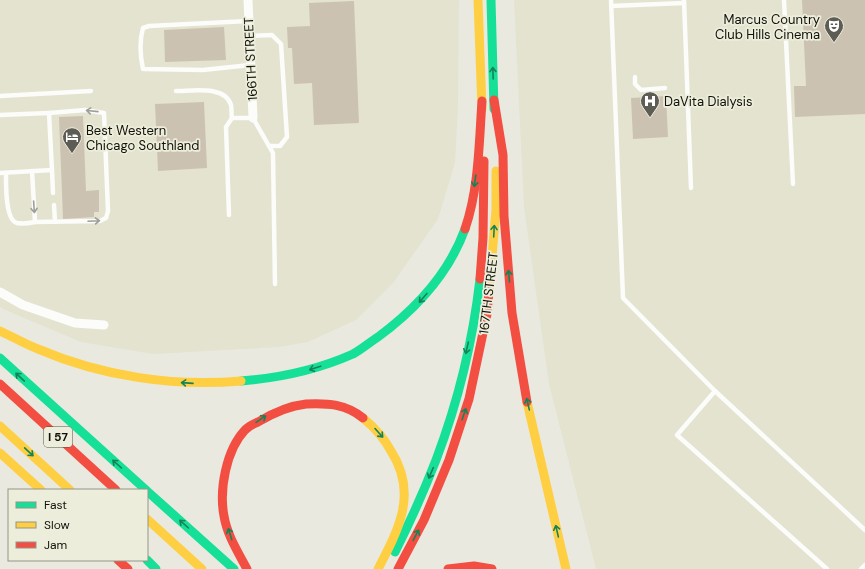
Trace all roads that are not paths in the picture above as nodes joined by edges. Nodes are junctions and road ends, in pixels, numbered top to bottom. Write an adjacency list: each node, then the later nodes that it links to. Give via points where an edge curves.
1 (248, 0): 8 (street, 166TH STREET)
2 (478, 0): 17 (main road, 167TH STREET)
3 (491, 0): 16 (main road, 167TH STREET, one-way to 3)
4 (611, 0): 7 (lane)
5 (784, 0): 27 (lane)
6 (684, 2): 7 (lane); 28 (lane)
7 (611, 6): 40 (lane, via 623,298)
8 (248, 21): 9 (street, 166TH STREET); 10 (lane, via 149,26 143,28 140,55 143,69 203,70)
9 (249, 36): 10 (street, 166TH STREET); 22 (lane, via 272,35 281,44 287,137 280,146)
10 (250, 64): 21 (street, 166TH STREET)
11 (635, 77): 12 (lane, via 635,84 641,90)
12 (665, 88)
13 (91, 91): 15 (lane)
14 (176, 91): 20 (lane, via 210,90 225,96 230,104)
15 (0, 96)
16 (494, 100): 60 (main road, 167TH STREET, one-way to 16, via 424,520 449,460 469,400 487,314 496,210); 63 (main road, one-way to 16, via 526,396 512,313 504,216 503,155)
17 (482, 101): 37 (main road, one-way to 37, via 475,181 468,223 453,257 422,300 393,326 353,354 313,369 272,378 226,383 189,383 141,378 85,366 22,343); 59 (main road, 167TH STREET, one-way to 59, via 484,209 475,314 456,396 437,458 413,516)
18 (49, 113): 19 (lane); 23 (lane); 33 (lane, one-way to 18, via 100,221 106,218 108,211 104,113 85,110)
19 (0, 115)
20 (232, 118): 21 (lane); 31 (lane, via 226,127 225,135)
21 (253, 118): 22 (lane)
22 (269, 146): 34 (lane, via 273,153)
23 (52, 170): 24 (lane); 29 (lane)
24 (32, 171): 25 (lane); 32 (lane, one-way to 32)
25 (2, 173): 26 (lane); 32 (lane, via 8,211 12,220 17,223)
26 (0, 179)
27 (792, 184)
28 (691, 188)
29 (53, 192)
30 (54, 205): 33 (lane)
31 (229, 215)
32 (36, 222): 33 (lane)
33 (55, 222)
34 (275, 284)
35 (0, 292): 36 (street, via 23,305 76,323)
36 (104, 325)
37 (0, 331)
38 (0, 358): 46 (main road, one-way to 38)
39 (0, 384): 45 (main road, I 57)
40 (715, 390): 49 (lane); 64 (lane, via 677,435)
41 (0, 426): 44 (main road, I 57, one-way to 44)
42 (0, 453): 43 (main road)
43 (40, 489)
44 (69, 489)
45 (115, 489)
46 (145, 489)
47 (148, 492): 56 (main road, one-way to 47)
48 (148, 520): 55 (main road)
49 (865, 530)
50 (119, 561): 53 (main road)
51 (148, 561): 54 (main road)
52 (865, 564): 65 (lane)
53 (128, 569)
54 (156, 569)
55 (202, 569)
56 (234, 569)
57 (247, 569): 58 (main road, one-way to 58, via 231,540 224,516 222,496 231,455 245,430 268,414 296,404 324,404 347,408 372,425 386,440 398,463 405,487 403,512)
58 (378, 569)
59 (386, 569)
60 (398, 569)
61 (448, 569): 62 (main road, via 474,566)
62 (492, 569)
63 (566, 569)
64 (827, 569)
65 (861, 569)

